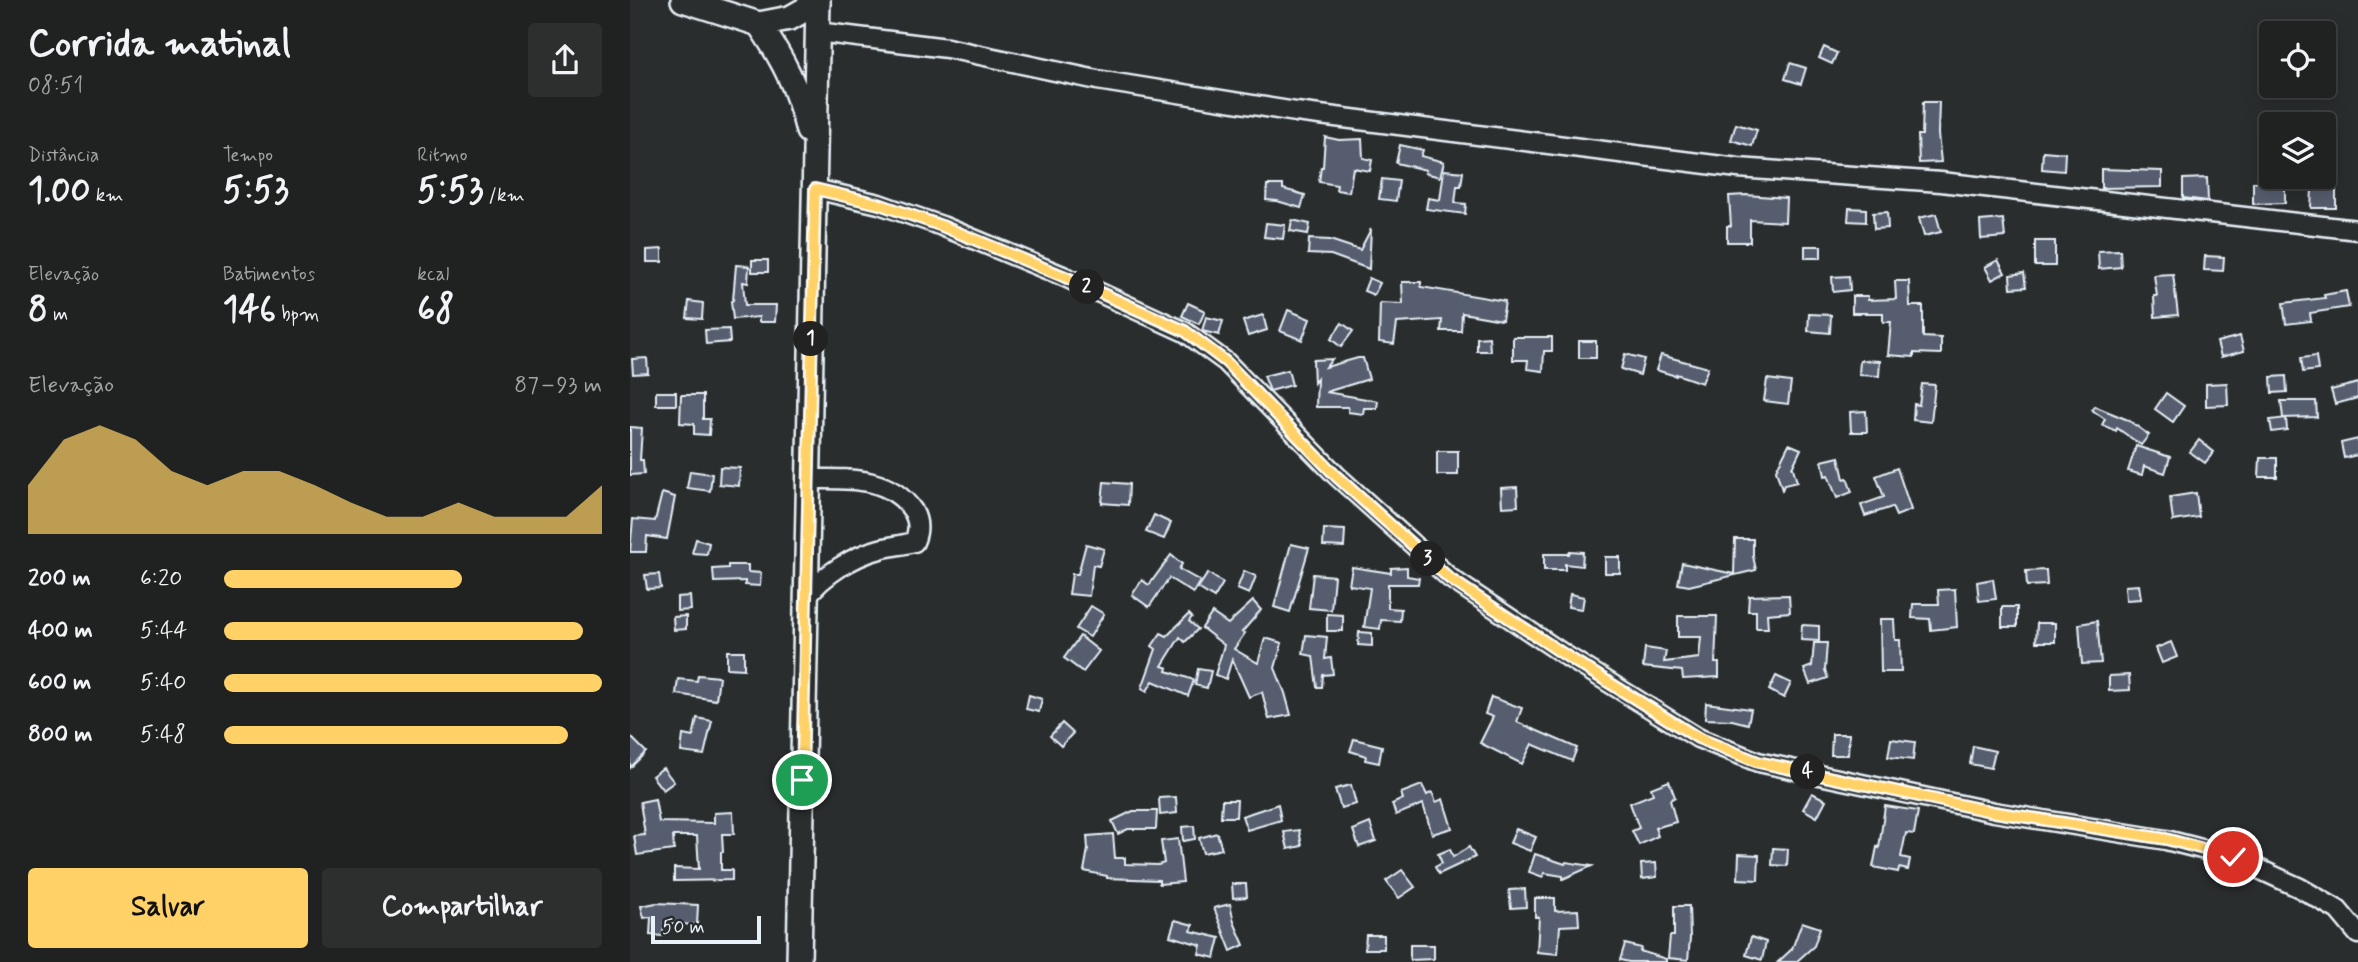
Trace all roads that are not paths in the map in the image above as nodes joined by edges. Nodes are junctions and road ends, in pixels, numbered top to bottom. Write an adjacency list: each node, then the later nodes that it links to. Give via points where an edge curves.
1 (683, 0): 3 (main road)
2 (818, 1): 3 (main road, via 790,18); 4 (main road)
3 (759, 24): 5 (main road, via 800,98)
4 (817, 32): 5 (main road); 7 (street, via 947,48 1097,80 1296,112 1738,168 1941,182)
5 (816, 164): 6 (main road)
6 (815, 189): 8 (main road); 10 (street, via 879,204 942,226 1185,331 1226,362 1336,476 1450,579 1698,738 1758,762 1994,812 2166,839 2233,857 2338,910)
7 (2358, 230)
8 (808, 479): 9 (main road); 9 (street, via 871,481 888,487 909,505 919,527 914,542 857,559 817,583)
9 (806, 597): 11 (main road)
10 (2358, 934)
11 (799, 962)

